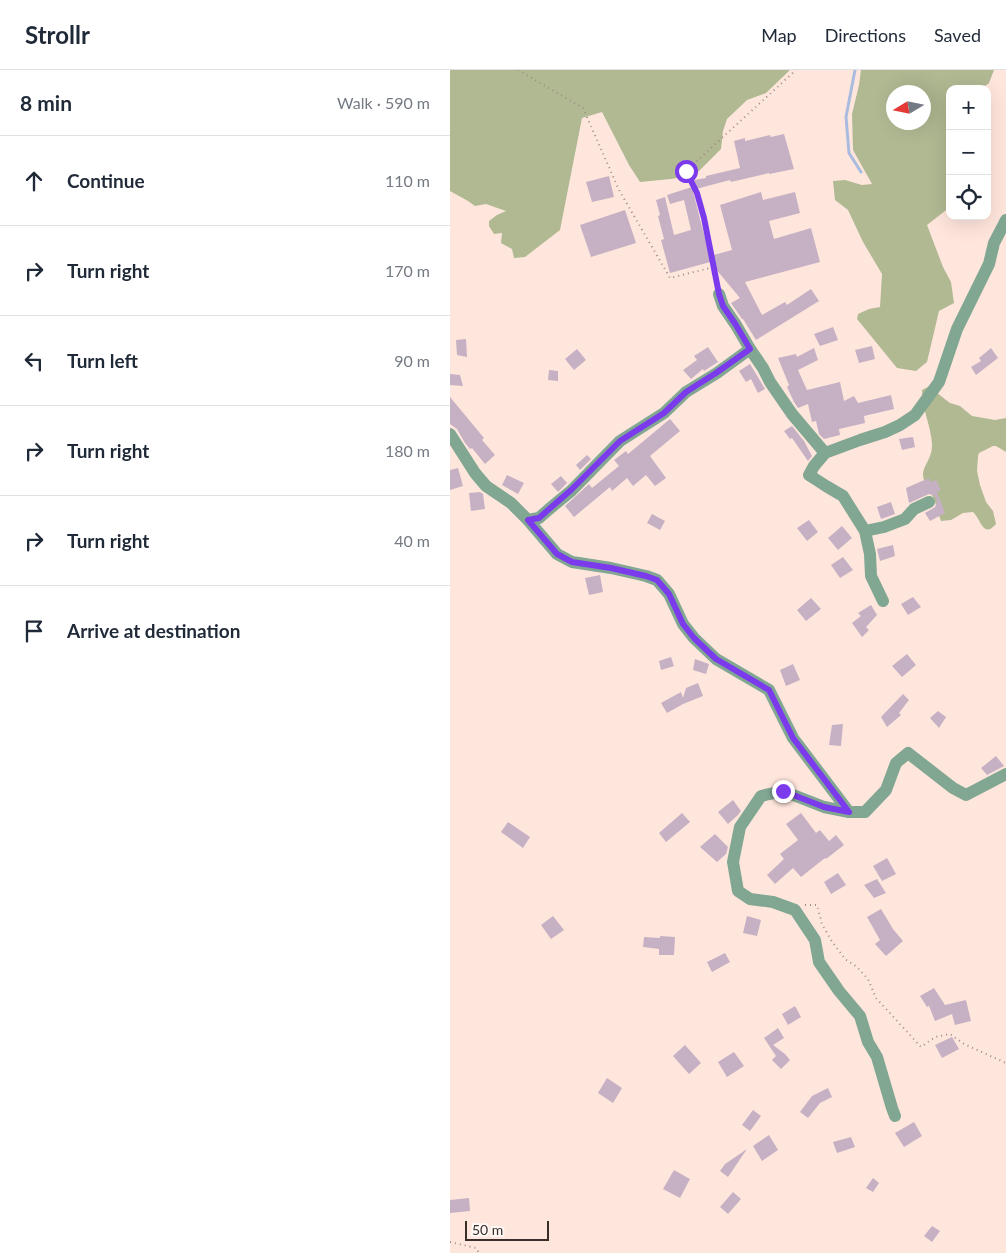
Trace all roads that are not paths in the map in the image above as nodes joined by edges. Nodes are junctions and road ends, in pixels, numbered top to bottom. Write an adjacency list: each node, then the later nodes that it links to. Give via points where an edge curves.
1 (1006, 220): 5 (street, via 957,329 939,382 916,415 885,432)
2 (719, 294): 3 (street)
3 (750, 349): 5 (street, via 792,414); 7 (street, via 686,392 664,413 620,441 539,518)
4 (450, 434): 7 (street, via 486,486)
5 (825, 453): 8 (street, via 809,475 843,496)
6 (929, 502): 8 (street, via 914,509 904,519)
7 (528, 520): 11 (street, via 557,554 572,562 657,580 669,594 683,624 694,638 716,659 769,690 793,738)
8 (865, 531): 9 (street, via 871,576)
9 (883, 601)
10 (1006, 774): 11 (street, via 966,795 908,753 896,763 886,790 874,804 865,812)
11 (849, 812): 12 (street, via 824,807 783,791 761,796 740,827 733,862 738,891 750,899 773,902 795,910 815,940 819,962 860,1016 868,1042 877,1057)
12 (895, 1116)

